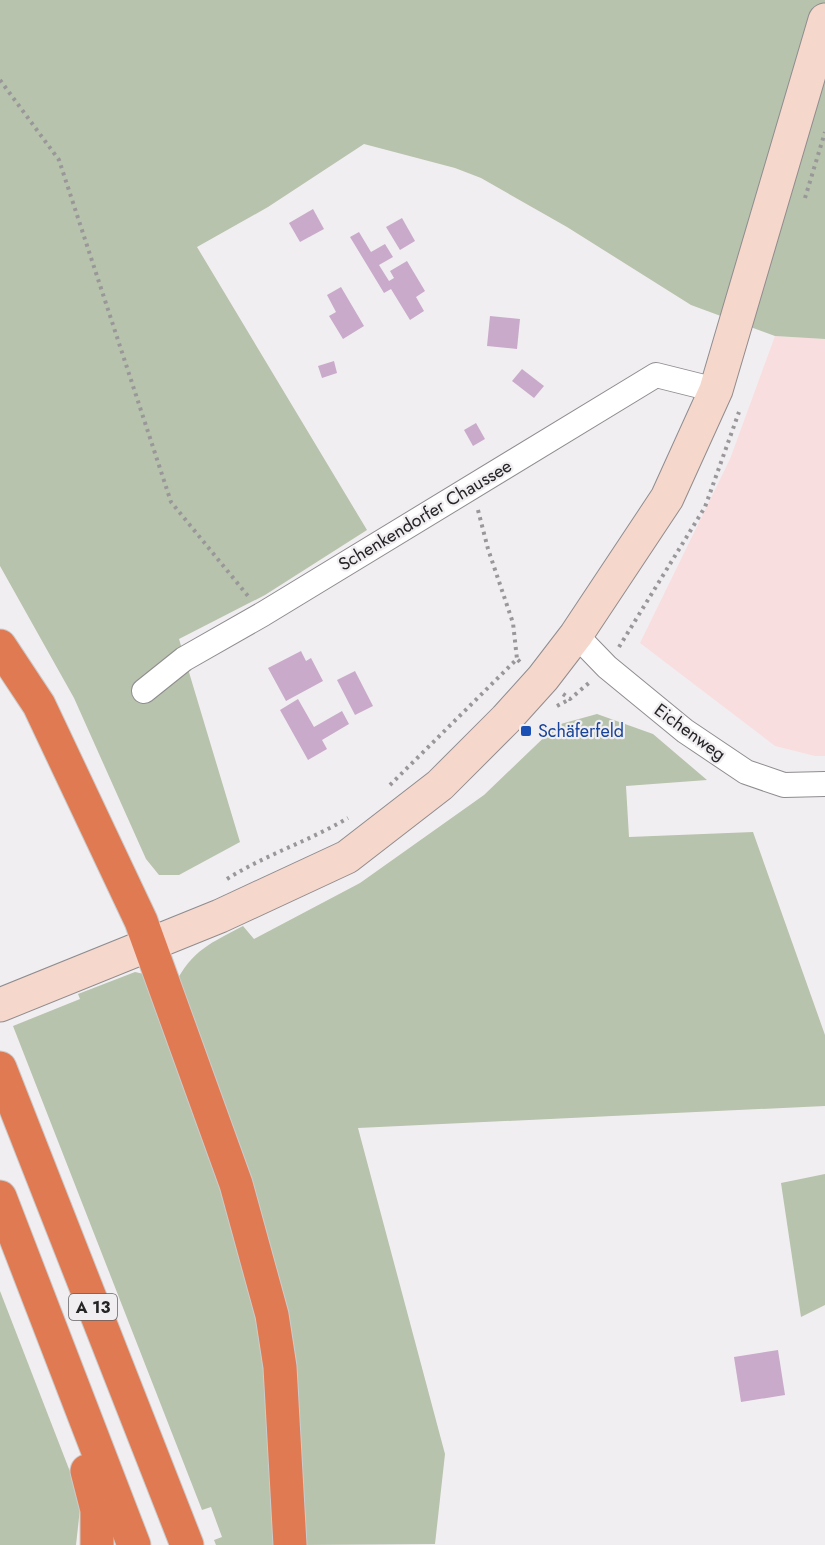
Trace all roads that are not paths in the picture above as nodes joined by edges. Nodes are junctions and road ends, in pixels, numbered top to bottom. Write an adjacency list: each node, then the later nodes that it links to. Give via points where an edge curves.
1 (825, 20): 2 (main road)
2 (729, 398): 3 (main road); 5 (street, Schenkendorfer Chaussee, via 656,375 184,659)
3 (576, 635): 6 (street, Eichenweg, via 685,731 746,772 783,785); 7 (main road, via 543,678 471,756 440,785 346,857)
4 (0, 646): 7 (highway, via 39,705)
5 (144, 691)
6 (825, 784)
7 (150, 945): 8 (main road); 15 (highway, via 233,1173 272,1315 280,1367)
8 (0, 1005)
9 (0, 1068): 14 (highway, A 13)
10 (0, 1197): 11 (highway, A 13)
11 (76, 1398): 12 (highway, via 83,1458 97,1510); 13 (highway, A 13)
12 (97, 1545)
13 (134, 1545)
14 (187, 1545)
15 (290, 1545)

